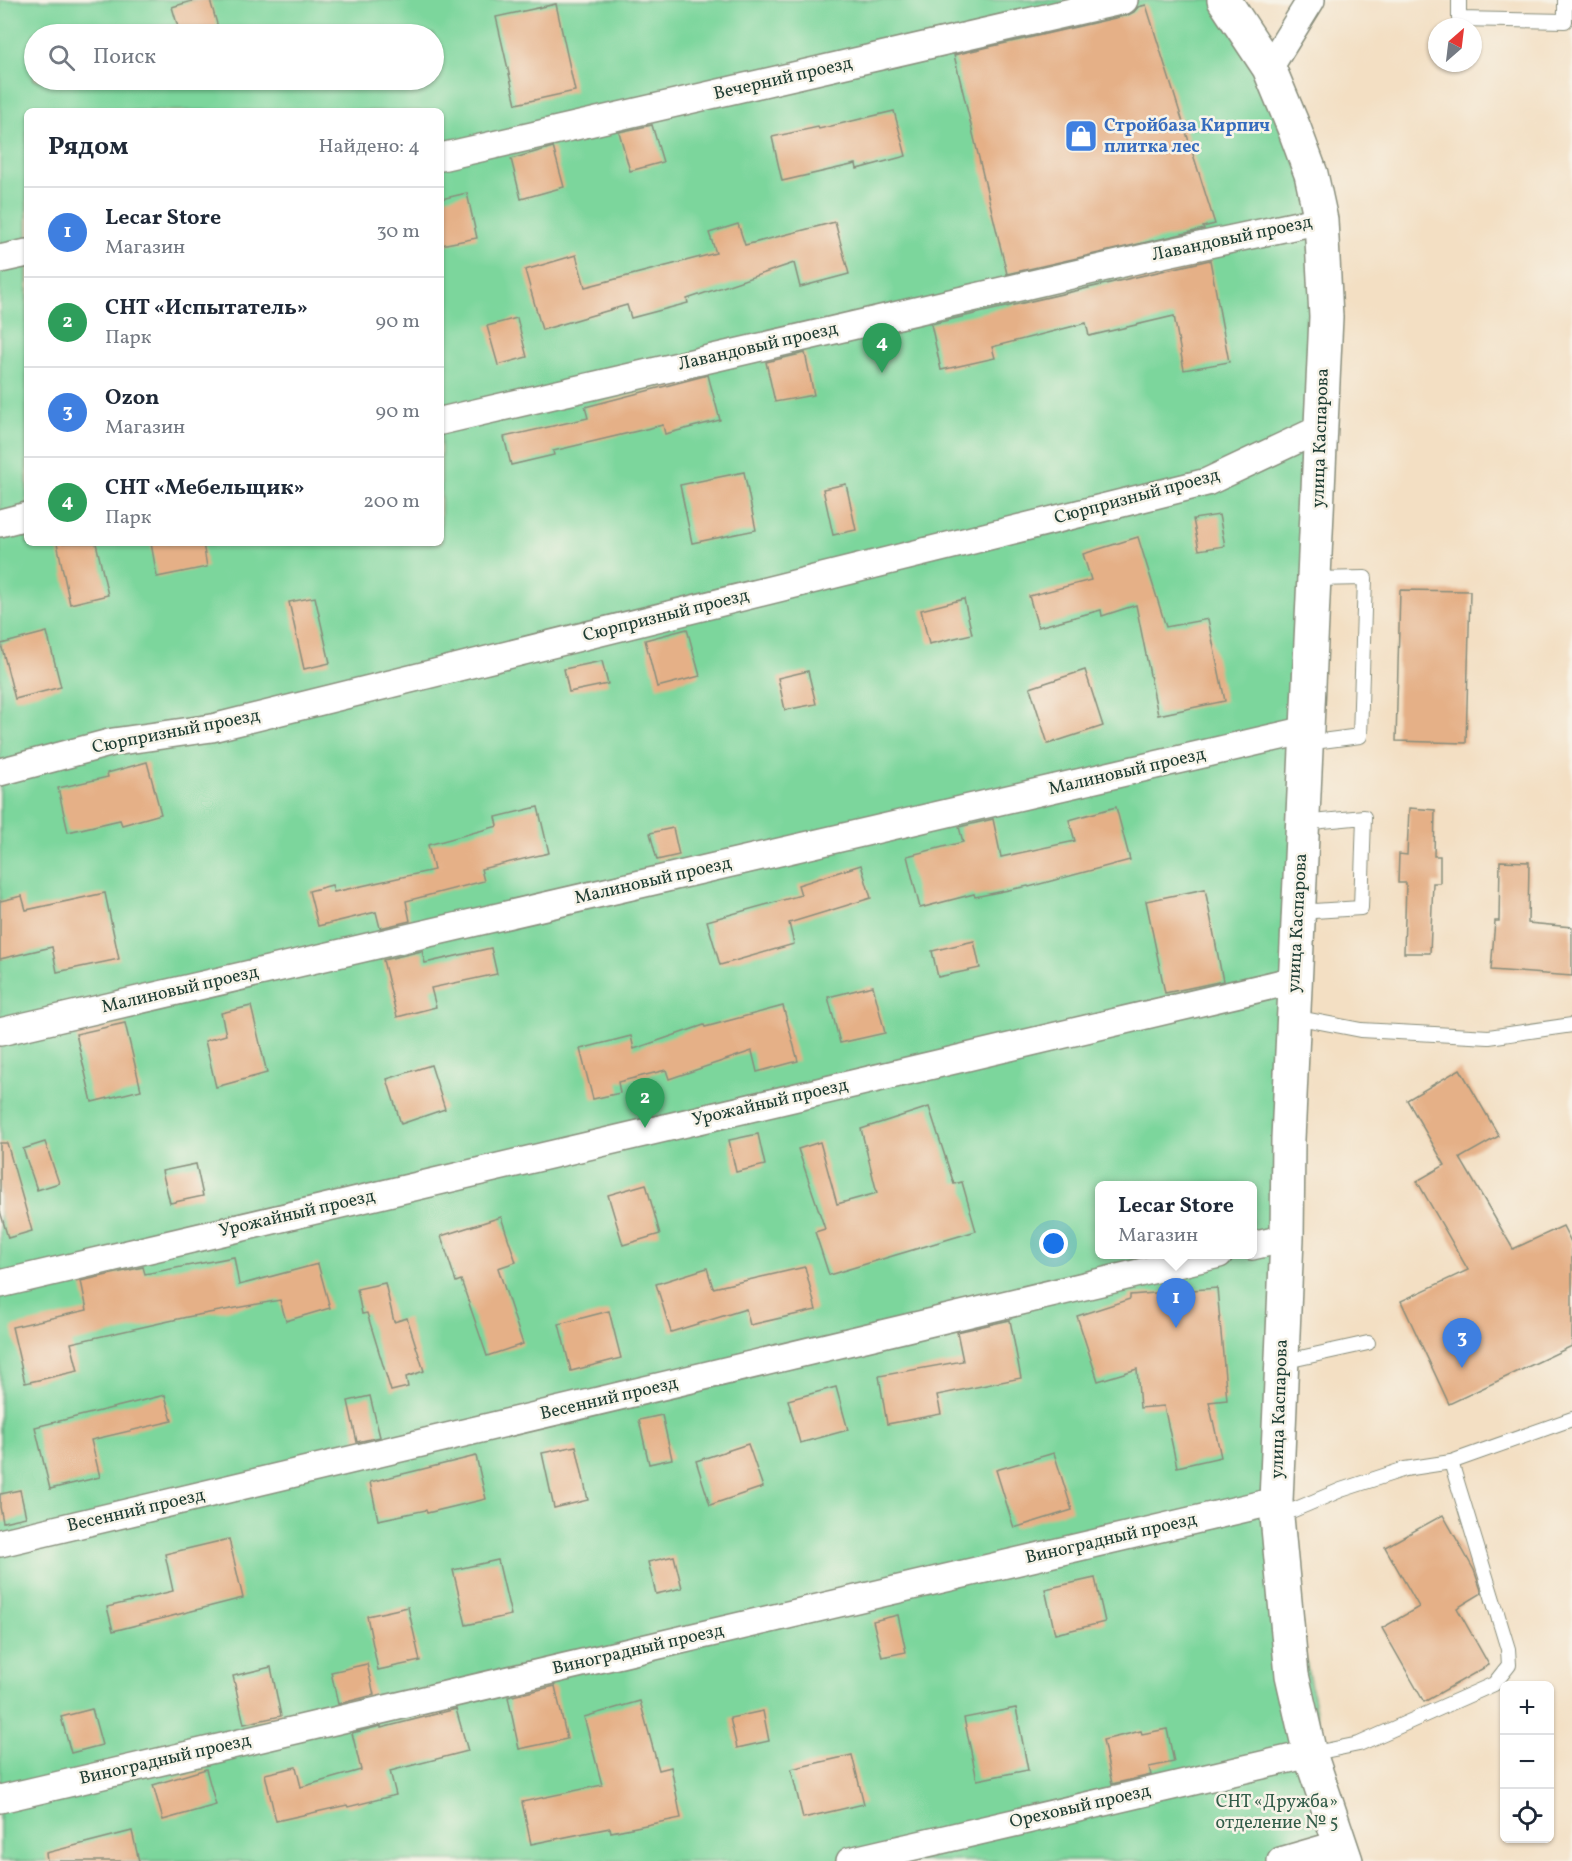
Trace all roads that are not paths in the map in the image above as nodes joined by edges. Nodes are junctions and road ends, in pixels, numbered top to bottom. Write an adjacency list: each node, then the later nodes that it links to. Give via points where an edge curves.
1 (1124, 0): 7 (street, Вечерний проезд)
2 (1224, 0): 6 (main road, улица Каспарова)
3 (1311, 0): 6 (street)
4 (1459, 0): 5 (lane, via 1459,19 1565,21)
5 (1565, 0)
6 (1269, 68): 8 (main road, улица Каспарова, via 1308,165)
7 (444, 156)
8 (1321, 220): 11 (street, Лавандовый проезд); 12 (main road, улица Каспарова, via 1326,317)
9 (24, 254): 10 (street)
10 (0, 259)
11 (444, 420)
12 (1322, 428): 15 (main road, улица Каспарова); 17 (street, Сюрпризный проезд, via 1207,482 212,728 113,742)
13 (24, 517): 14 (street)
14 (0, 522)
15 (1314, 579): 16 (main road, улица Каспарова); 16 (lane, via 1365,578 1360,736)
16 (1307, 737): 18 (main road, улица Каспарова); 23 (street, Малиновый проезд)
17 (0, 772)
18 (1302, 823): 19 (main road, улица Каспарова); 19 (lane, via 1364,817 1360,908)
19 (1298, 912): 20 (main road, улица Каспарова)
20 (1295, 980): 21 (main road, улица Каспарова); 27 (street, Урожайный проезд)
21 (1294, 1017): 22 (lane, via 1361,1030 1489,1036); 24 (main road, улица Каспарова)
22 (1572, 1024)
23 (0, 1032)
24 (1287, 1238): 25 (street); 29 (main road, улица Каспарова)
25 (1257, 1245)
26 (1198, 1259): 33 (street, Весенний проезд)
27 (0, 1284)
28 (1368, 1344): 29 (lane)
29 (1282, 1362): 32 (main road, улица Каспарова)
30 (1572, 1419): 31 (lane)
31 (1451, 1461): 32 (lane, via 1405,1469); 34 (lane, via 1508,1649 1509,1665 1494,1684 1473,1694 1359,1744)
32 (1277, 1509): 34 (main road, улица Каспарова, via 1292,1675); 35 (street, Виноградный проезд)
33 (0, 1543)
34 (1310, 1754): 36 (main road, улица Каспарова); 37 (street, Ореховый проезд)
35 (0, 1799)
36 (1343, 1853): 38 (street)
37 (850, 1861)
38 (1281, 1861)

